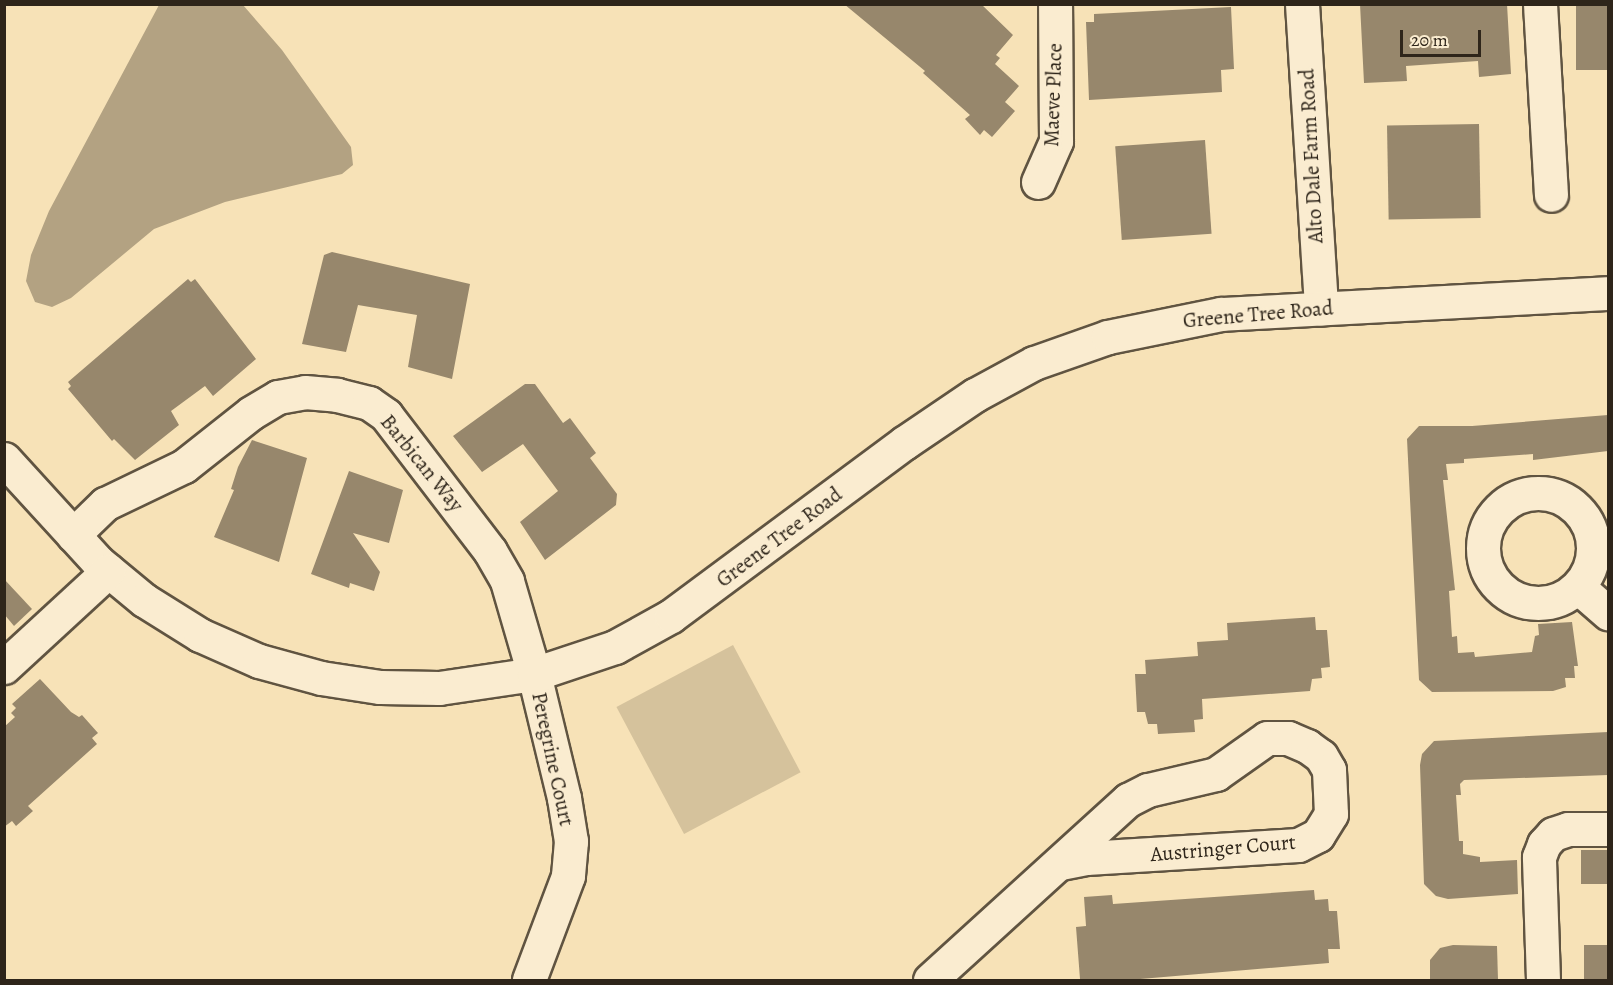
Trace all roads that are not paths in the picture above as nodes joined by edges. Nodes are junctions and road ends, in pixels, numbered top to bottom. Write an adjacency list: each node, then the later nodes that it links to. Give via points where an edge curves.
1 (1054, 4): 4 (street, Maeve Place, via 1056,141)
2 (1302, 4): 7 (street, Alto Dale Farm Road)
3 (1540, 4): 5 (street)
4 (1038, 182)
5 (1551, 195)
6 (1608, 292): 7 (street, Greene Tree Road)
7 (1321, 308): 14 (street, Greene Tree Road, via 1221,314 1166,323 1108,337 1034,363 975,395 904,443 671,616 615,647)
8 (4, 459): 9 (street, Greene Tree Road)
9 (73, 535): 10 (street, Greene Tree Road); 14 (street, Barbican Way, via 105,504 184,466 251,413 279,397 305,392 369,403 386,415 405,438 490,551 507,581)
10 (108, 571): 13 (street); 14 (street, Greene Tree Road, via 144,600 200,635 259,661 321,678 380,687 439,688)
11 (1578, 586): 12 (street)
12 (1608, 613)
13 (4, 667)
14 (534, 674): 17 (street, Peregrine Court, via 571,841 568,876)
15 (1608, 829): 19 (street, via 1568,829 1553,834 1544,844 1539,857)
16 (1060, 863): 16 (street, Austringer Court, via 1128,800 1148,790 1216,774 1267,738 1288,738 1307,746 1321,756 1329,770 1331,814 1318,835 1298,845 1086,858); 18 (street, Austringer Court)
17 (529, 981)
18 (930, 981)
19 (1543, 981)

